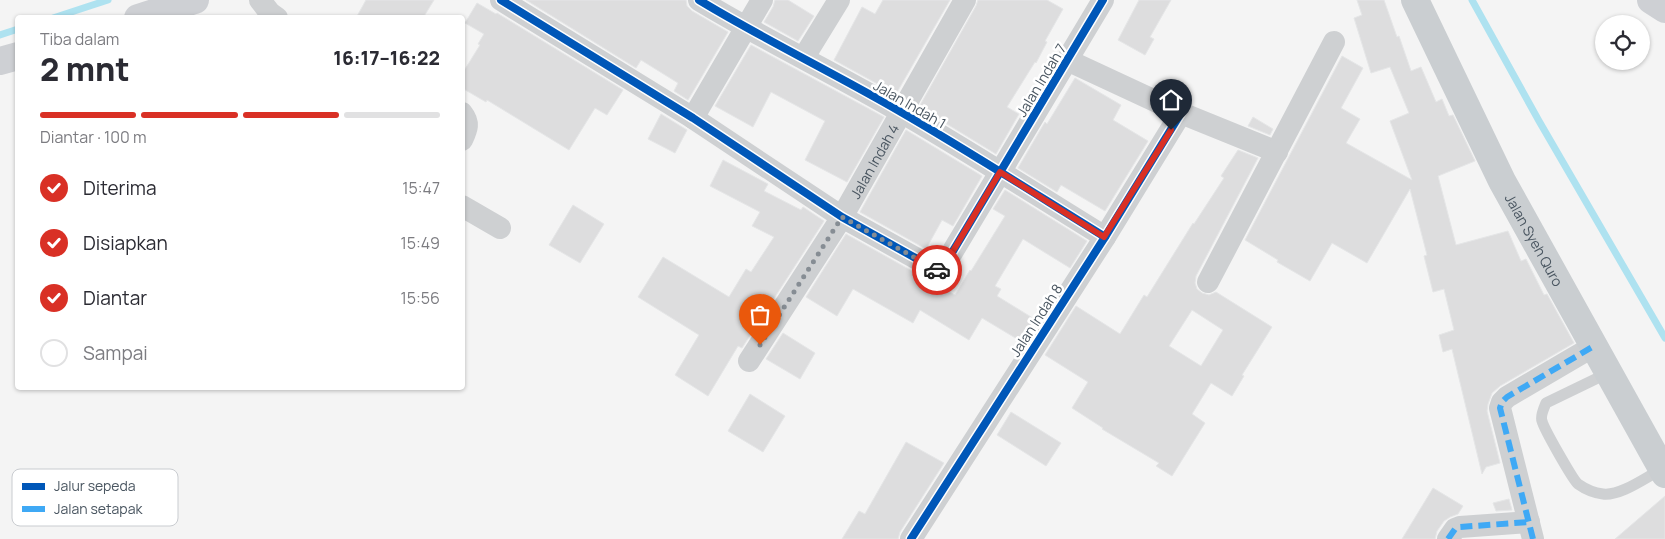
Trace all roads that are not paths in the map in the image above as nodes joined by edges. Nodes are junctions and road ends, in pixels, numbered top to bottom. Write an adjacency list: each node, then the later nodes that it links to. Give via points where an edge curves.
1 (195, 0): 12 (street)
2 (260, 0): 13 (street)
3 (501, 0): 23 (street)
4 (699, 0): 14 (street, Jalan Indah 1)
5 (762, 0): 14 (street)
6 (839, 0): 17 (street)
7 (965, 0): 20 (street, Jalan Indah 4)
8 (1103, 0): 18 (street, Jalan Indah 7)
9 (1415, 0): 32 (main road, Jalan Syeh Quro, via 1502,180)
10 (1651, 0): 11 (street)
11 (1665, 9)
12 (148, 15)
13 (273, 15)
14 (745, 28): 17 (street, Jalan Indah 1); 23 (street)
15 (1334, 42): 25 (street)
16 (15, 57): 19 (street)
17 (804, 57): 20 (street, Jalan Indah 1)
18 (1067, 60): 21 (street); 26 (street, Jalan Indah 7)
19 (0, 61)
20 (901, 112): 26 (street, Jalan Indah 1); 28 (street, Jalan Indah 4)
21 (1181, 113): 25 (street); 30 (street, Jalan Indah 8)
22 (465, 117): 24 (street, via 468,121)
23 (693, 118): 28 (street)
24 (465, 133)
25 (1277, 152): 31 (street)
26 (1000, 172): 28 (street, Jalan Indah 7, via 940,270); 30 (street, Jalan Indah 1)
27 (465, 208): 29 (street)
28 (842, 217): 33 (street, Jalan Indah 4)
29 (500, 228)
30 (1104, 237): 37 (street, Jalan Indah 8)
31 (1208, 282)
32 (1594, 346): 34 (main road, Jalan Syeh Quro); 36 (street, via 1502,402 1500,408)
33 (749, 361)
34 (1608, 373): 35 (main road, Jalan Syeh Quro); 35 (lane, via 1546,403 1543,410 1541,421 1569,472 1577,483 1603,494 1616,493)
35 (1664, 471)
36 (1531, 530): 38 (street, via 1460,527)
37 (911, 539)
38 (1448, 539)

